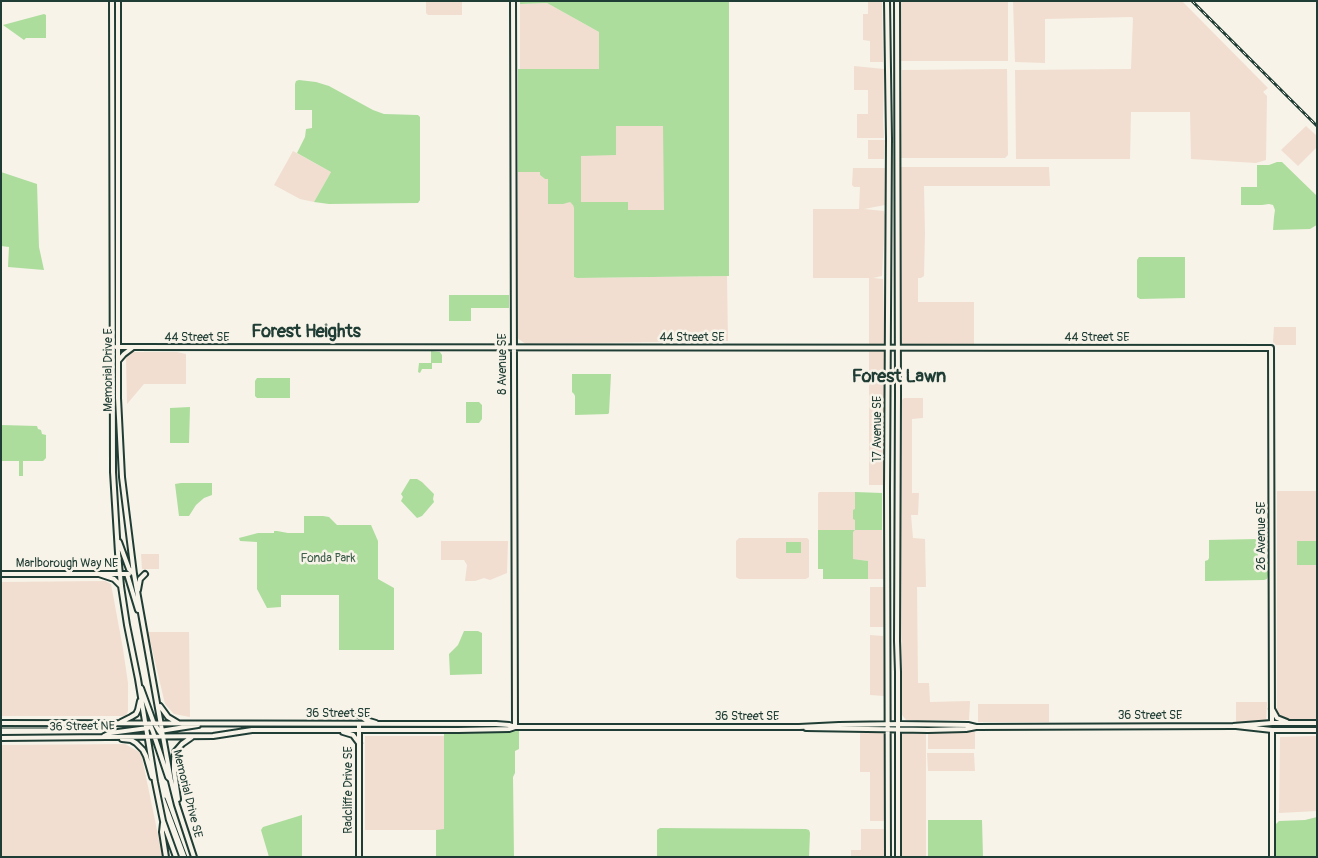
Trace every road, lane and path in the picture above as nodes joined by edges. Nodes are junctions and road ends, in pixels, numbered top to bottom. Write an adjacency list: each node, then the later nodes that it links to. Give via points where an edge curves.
1 (112, 1): 6 (main road, Memorial Drive E)
2 (118, 1): 7 (main road, Memorial Drive E)
3 (513, 1): 9 (main road, 8 Avenue SE)
4 (887, 1): 10 (main road, 17 Avenue SE)
5 (897, 1): 11 (main road, 17 Avenue SE)
6 (113, 347): 7 (main road, 44 Street SE); 14 (main road, Memorial Drive E)
7 (118, 347): 8 (main road, 44 Street SE); 13 (main road, Memorial Drive E)
8 (132, 348): 9 (main road, 44 Street SE); 13 (main road)
9 (513, 348): 10 (main road, 44 Street SE); 42 (main road, 8 Avenue SE)
10 (888, 348): 11 (main road, 44 Street SE); 43 (main road, 17 Avenue SE)
11 (898, 348): 12 (main road, 44 Street SE); 38 (main road, 17 Avenue SE)
12 (1271, 348): 27 (main road, 26 Avenue SE)
13 (118, 360): 19 (main road, Memorial Drive E, via 122,477)
14 (116, 533): 17 (main road, Memorial Drive E); 19 (main road, via 128,569)
15 (1, 574): 16 (main road, Marlborough Way NE)
16 (99, 574): 17 (main road, Marlborough Way NE); 21 (main road, via 114,579)
17 (120, 574): 18 (main road, Marlborough Way NE); 21 (main road, Memorial Drive E)
18 (127, 574): 19 (main road, Marlborough Way NE); 23 (main road)
19 (134, 574): 22 (main road, Memorial Drive E)
20 (145, 574): 22 (main road, via 140,579)
21 (121, 586): 24 (main road, Memorial Drive E)
22 (137, 592): 23 (main road, Memorial Drive E)
23 (143, 627): 26 (main road, Memorial Drive E)
24 (138, 679): 25 (main road, Memorial Drive E); 40 (main road)
25 (141, 697): 30 (main road, via 136,714); 40 (main road, Memorial Drive E)
26 (157, 702): 31 (main road, Memorial Drive E); 32 (main road, via 168,718)
27 (1272, 710): 33 (main road, via 1278,718); 39 (main road, 26 Avenue SE)
28 (359, 715): 37 (main road)
29 (1, 723): 30 (main road, 36 Street NE)
30 (118, 723): 40 (main road, 36 Street NE)
31 (161, 723): 32 (main road, 36 Street SE); 40 (main road, 36 Street NE); 50 (main road, Memorial Drive E)
32 (180, 723): 35 (main road, 36 Street SE)
33 (1290, 723): 34 (main road, 36 Street SE); 39 (main road, 36 Street SE)
34 (1317, 723)
35 (202, 724): 36 (main road, 36 Street SE); 50 (main road)
36 (359, 724): 37 (main road, 36 Street SE); 46 (main road, Radcliffe Drive SE)
37 (378, 724): 42 (main road, 36 Street SE, via 509,724)
38 (898, 724): 43 (main road, 36 Street SE); 44 (main road, 36 Street SE); 47 (main road, 17 Avenue SE)
39 (1272, 724): 41 (main road, 36 Street SE)
40 (150, 726): 50 (main road); 51 (main road); 53 (main road, Memorial Drive E); 55 (main road)
41 (1233, 726): 44 (main road, 36 Street SE); 48 (main road, 36 Street SE)
42 (515, 727): 43 (main road, 36 Street SE); 46 (main road, 36 Street SE)
43 (888, 727): 47 (main road, 36 Street SE); 66 (main road, 17 Avenue SE)
44 (976, 727): 47 (main road, 36 Street SE)
45 (339, 730): 46 (main road, 36 Street SE); 54 (main road, 36 Street SE, via 252,730); 57 (main road, via 353,735)
46 (359, 730): 57 (main road, Radcliffe Drive SE)
47 (898, 730): 67 (main road, 17 Avenue SE)
48 (1272, 730): 49 (main road, 36 Street SE); 68 (main road)
49 (1317, 730)
50 (161, 733): 51 (main road); 54 (main road, 36 Street SE); 58 (main road, Memorial Drive SE)
51 (154, 734): 53 (main road); 58 (main road)
52 (110, 736): 53 (main road, 36 Street NE); 55 (main road, 36 Street NE); 59 (main road, via 131,740 139,746)
53 (148, 736): 59 (main road)
54 (194, 736): 60 (main road, via 178,747 174,760)
55 (102, 737): 56 (main road, 36 Street NE)
56 (1, 738)
57 (359, 743): 65 (main road, Radcliffe Drive SE)
58 (172, 781): 60 (main road, Memorial Drive SE)
59 (155, 782): 61 (main road)
60 (177, 805): 64 (main road, Memorial Drive SE)
61 (163, 821): 62 (main road); 63 (main road)
62 (166, 857)
63 (176, 857)
64 (194, 857)
65 (359, 857)
66 (888, 857)
67 (898, 857)
68 (1272, 857)

